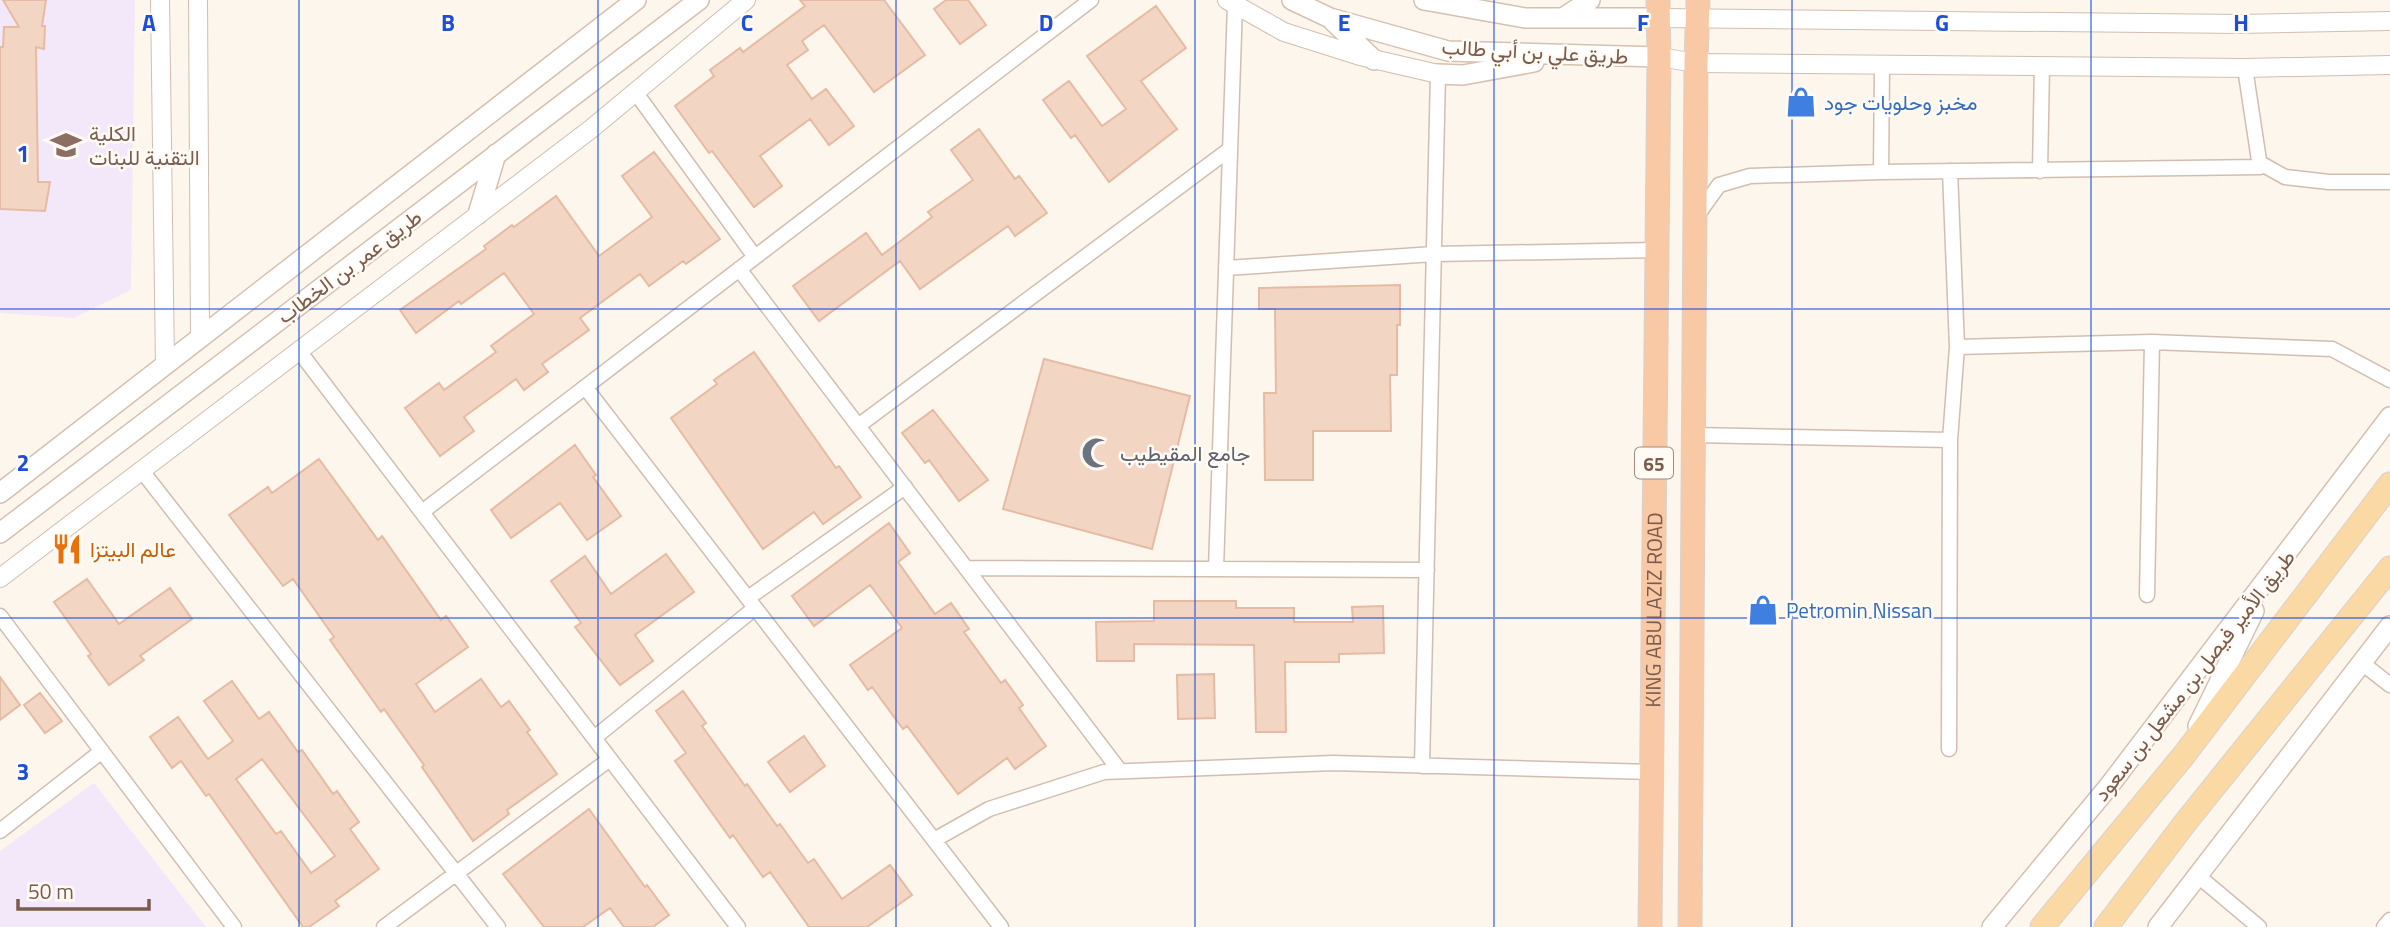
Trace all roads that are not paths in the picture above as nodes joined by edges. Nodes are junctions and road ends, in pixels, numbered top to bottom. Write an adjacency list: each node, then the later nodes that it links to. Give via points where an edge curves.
1 (160, 0): 44 (street)
2 (198, 0): 40 (street)
3 (636, 0): 40 (main road, طريق عمر بن الخطاب)
4 (699, 0): 27 (main road, طريق عمر بن الخطاب)
5 (746, 0): 25 (street)
6 (1091, 0): 37 (street)
7 (1292, 0): 13 (main road, طريق علي بن أبي طالب)
8 (1424, 0): 14 (main road, طريق علي بن أبي طالب, via 1525,18)
9 (1590, 0): 14 (main road)
10 (1231, 2): 18 (street, via 1284,32); 26 (street)
11 (1657, 9): 12 (street); 14 (main road, طريق علي بن أبي طالب); 17 (highway, KING ABULAZIZ ROAD / 65)
12 (1698, 9): 15 (street, via 2239,24); 19 (highway, KING ABULAZIZ ROAD / 65)
13 (1330, 18): 16 (main road, طريق علي بن أبي طالب, via 1448,51); 18 (main road)
14 (1563, 18)
15 (2390, 21)
16 (1570, 56): 17 (main road, طريق علي بن أبي طالب); 24 (main road, via 1463,75)
17 (1659, 57): 19 (street); 35 (highway, KING ABULAZIZ ROAD / 65)
18 (1374, 60): 24 (street)
19 (1696, 63): 20 (street); 34 (highway, KING ABULAZIZ ROAD / 65)
20 (1882, 65): 22 (street); 31 (street)
21 (2390, 65): 23 (street)
22 (2042, 66): 23 (street); 30 (street)
23 (2245, 68): 28 (street)
24 (1438, 74): 36 (street)
25 (636, 93): 33 (street); 37 (street)
26 (1230, 149): 38 (street); 48 (street)
27 (496, 154): 33 (main road); 56 (main road, طريق عمر بن الخطاب)
28 (2260, 163): 30 (street, via 2260,167); 32 (street, via 2285,177)
29 (1950, 171): 30 (street); 31 (street); 42 (street)
30 (2040, 171)
31 (1881, 172): 34 (street, via 1750,176 1719,185)
32 (2390, 182)
33 (478, 214): 43 (street)
34 (1695, 218): 49 (highway, KING ABULAZIZ ROAD / 65)
35 (1656, 250): 36 (street); 76 (highway, KING ABULAZIZ ROAD / 65)
36 (1434, 254): 38 (street); 60 (street)
37 (755, 257): 39 (street)
38 (1226, 268): 59 (street)
39 (739, 269): 46 (street); 48 (street)
40 (201, 337): 44 (main road, طريق عمر بن الخطاب)
41 (2152, 342): 42 (street); 45 (street, via 2332,349); 63 (street)
42 (1956, 347): 50 (street)
43 (299, 351): 51 (street); 55 (street)
44 (165, 365): 54 (main road, طريق عمر بن الخطاب)
45 (2390, 380)
46 (585, 387): 55 (street); 64 (street)
47 (2390, 417): 61 (main road, طريق الأمير فيصل بن مشعل بن سعود)
48 (858, 426): 53 (street)
49 (1694, 435): 50 (street); 88 (highway, KING ABULAZIZ ROAD / 65)
50 (1951, 440): 70 (street)
51 (142, 471): 62 (street); 79 (street)
52 (2390, 484): 72 (main road, طريق الأمير فيصل بن مشعل بن سعود)
53 (905, 487): 57 (street); 64 (street)
54 (0, 493)
55 (422, 512): 69 (street)
56 (0, 533)
57 (966, 568): 59 (street); 75 (street)
58 (2390, 568): 91 (main road)
59 (1216, 569): 60 (street)
60 (1427, 570): 74 (street)
61 (2273, 573): 72 (main road); 89 (main road, طريق الأمير فيصل بن مشعل بن سعود, via 2109,786)
62 (0, 578)
63 (2147, 595)
64 (751, 603): 69 (street); 78 (street)
65 (0, 616): 71 (street)
66 (2390, 626): 67 (main road)
67 (2362, 663): 68 (street); 80 (main road)
68 (2390, 685)
69 (594, 738): 73 (street)
70 (1948, 749)
71 (102, 751): 77 (street); 83 (street)
72 (2184, 755): 90 (main road, طريق الأمير فيصل بن مشعل بن سعود)
73 (610, 758): 79 (street); 82 (street)
74 (1422, 766): 75 (street, via 1333,763); 76 (street)
75 (1120, 771): 78 (street, via 989,809)
76 (1652, 772): 87 (highway, KING ABULAZIZ ROAD / 65)
77 (0, 831)
78 (934, 839): 86 (street)
79 (457, 873): 84 (street); 85 (street)
80 (2197, 875): 92 (main road); 93 (street)
81 (2390, 920): 94 (street)
82 (733, 925)
83 (234, 927)
84 (384, 927)
85 (498, 927)
86 (1001, 927)
87 (1650, 927)
88 (1690, 927)
89 (1992, 927)
90 (2042, 927)
91 (2106, 927)
92 (2158, 927)
93 (2259, 927)
94 (2384, 927)

